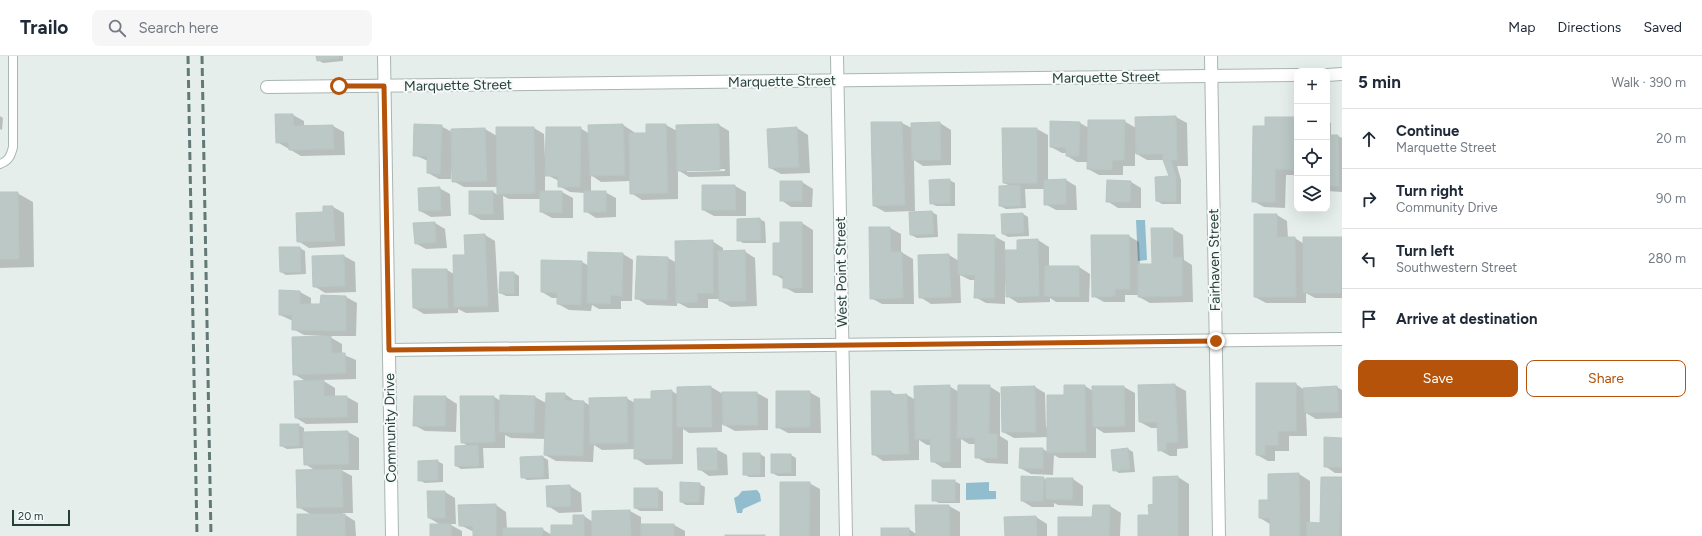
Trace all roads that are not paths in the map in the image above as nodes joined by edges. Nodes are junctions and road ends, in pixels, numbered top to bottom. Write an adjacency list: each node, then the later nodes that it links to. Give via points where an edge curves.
1 (13, 56): 12 (lane, via 13,146 11,156)
2 (384, 56): 10 (street, Community Drive)
3 (837, 56): 9 (street, West Point Street)
4 (1211, 56): 8 (street, Fairhaven Street)
5 (1342, 74): 7 (street)
6 (1294, 75): 8 (street, Marquette Street)
7 (1330, 75)
8 (1211, 76): 9 (street, Marquette Street); 14 (street, Fairhaven Street)
9 (837, 80): 10 (street, Marquette Street); 15 (street, West Point Street)
10 (384, 86): 11 (street, Marquette Street); 16 (street, Community Drive)
11 (267, 87)
12 (0, 164)
13 (1342, 339): 14 (street)
14 (1216, 341): 15 (street); 19 (street, Fairhaven Street)
15 (842, 345): 16 (street); 18 (street, West Point Street)
16 (389, 350): 17 (street, Community Drive)
17 (392, 536)
18 (846, 536)
19 (1219, 536)

